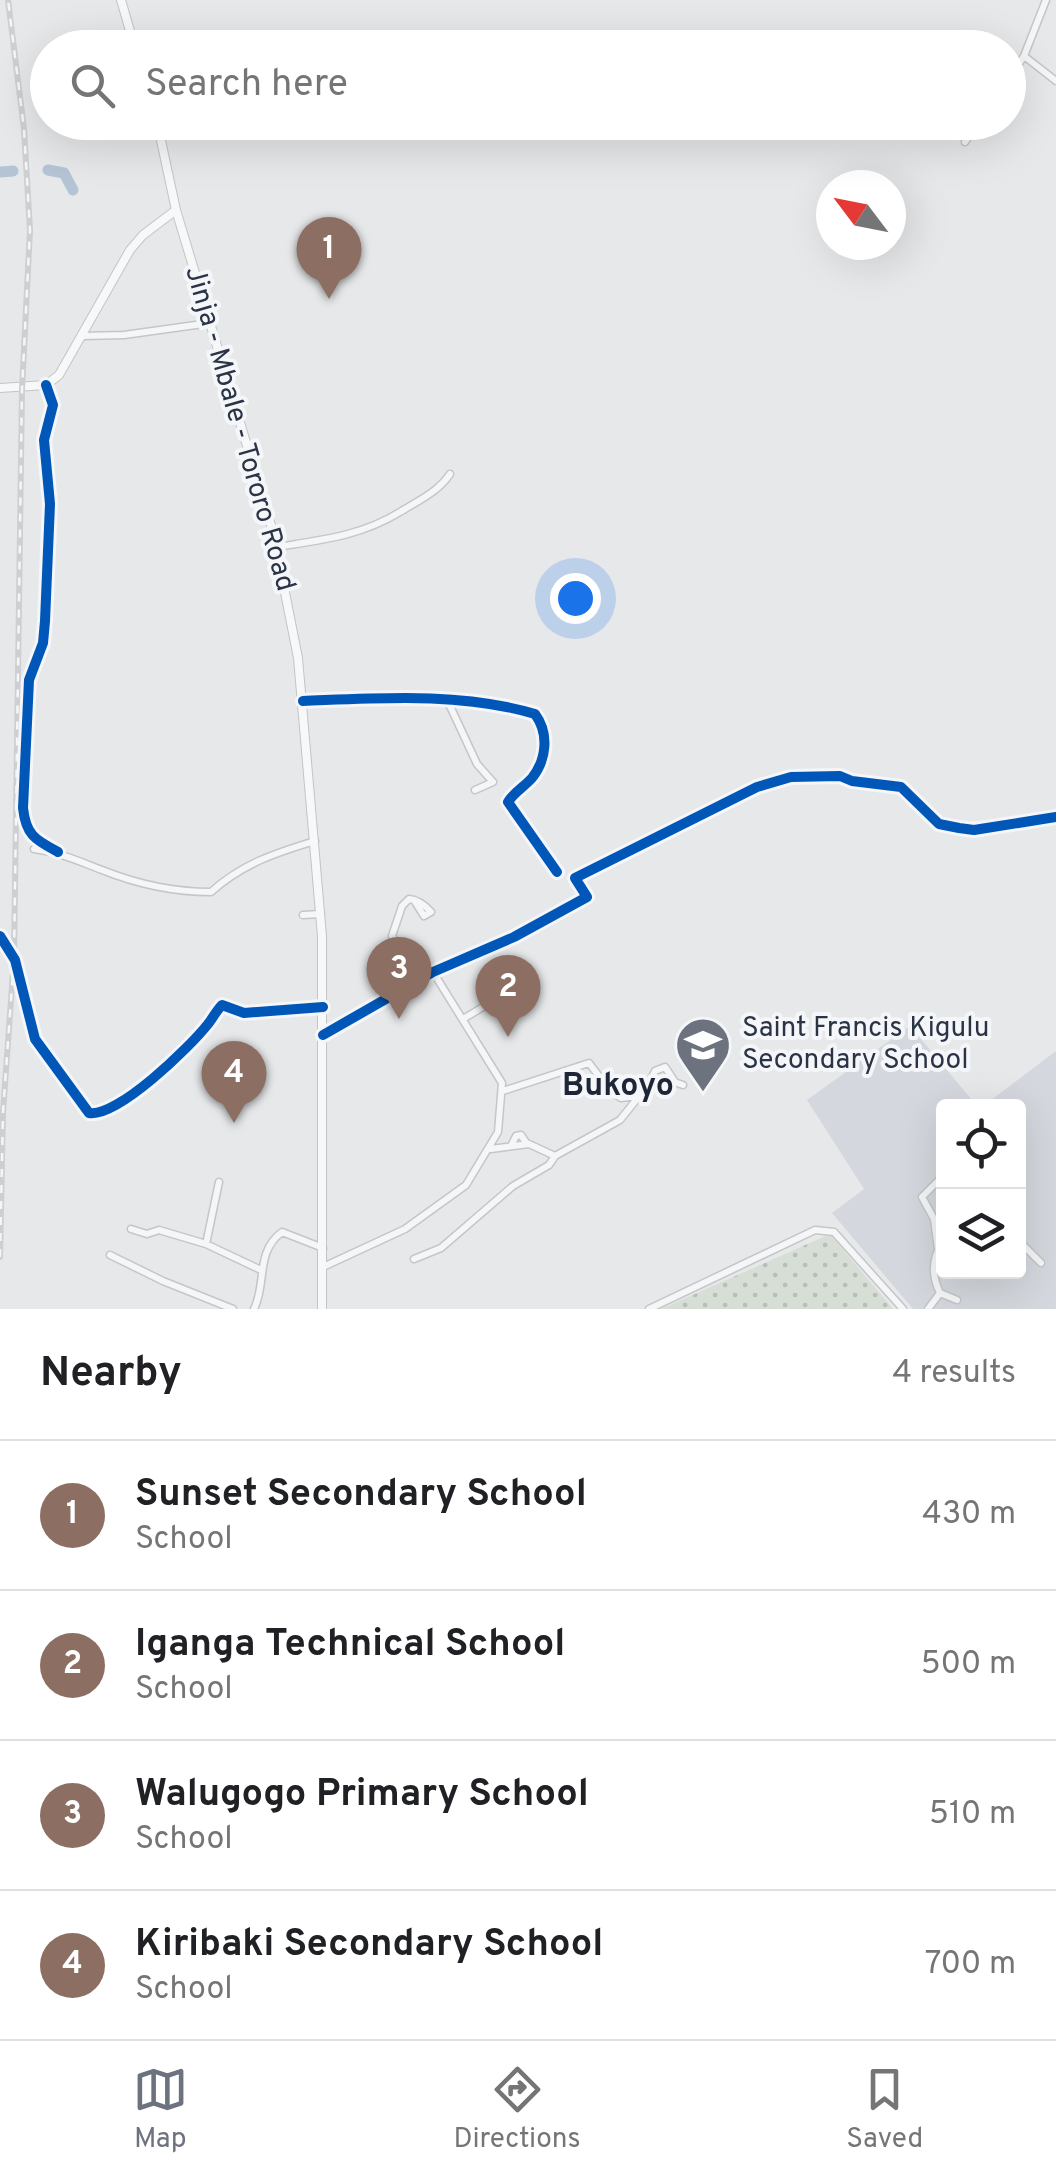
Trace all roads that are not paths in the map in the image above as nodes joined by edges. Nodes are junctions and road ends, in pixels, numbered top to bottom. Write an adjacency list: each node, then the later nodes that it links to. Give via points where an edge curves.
1 (121, 0): 3 (main road)
2 (1046, 0): 4 (street)
3 (130, 30)
4 (1026, 51)
5 (1026, 58): 6 (street)
6 (1056, 81)
7 (161, 140): 8 (main road, Jinja - Mbale - Tororo Road)
8 (176, 210): 9 (main road, Jinja - Mbale - Tororo Road); 10 (main road, via 130,250)
9 (210, 323): 10 (street); 14 (main road, Jinja - Mbale - Tororo Road)
10 (82, 336): 11 (main road)
11 (46, 385): 12 (main road); 21 (street, via 53,405 44,440 50,504 45,622 29,680 23,808 36,842)
12 (0, 388)
13 (450, 474): 14 (street, via 424,499 371,529)
14 (277, 547): 16 (main road, Jinja - Mbale - Tororo Road)
15 (442, 699): 16 (street); 17 (street, via 492,782); 22 (street, via 509,706 542,722 543,756 508,802)
16 (303, 702): 19 (main road, Jinja - Mbale - Tororo Road)
17 (474, 790)
18 (1056, 817): 29 (street, via 974,830 938,824 902,787 840,776 791,777 757,787 575,878 588,897)
19 (316, 840): 21 (street, via 260,858 211,892 162,888); 25 (main road, Jinja - Mbale - Tororo Road)
20 (34, 849): 21 (street)
21 (58, 852)
22 (556, 872)
23 (414, 900): 28 (street, via 402,906 392,936)
24 (303, 914): 25 (street)
25 (321, 914): 32 (main road, Jinja - Mbale - Tororo Road)
26 (0, 936): 32 (street, via 15,960 35,1039 89,1113 116,1106 139,1088 222,1005 244,1012)
27 (424, 964): 28 (street)
28 (414, 972): 30 (street)
29 (432, 972): 30 (street); 33 (street)
30 (420, 980): 34 (street)
31 (511, 990): 33 (street)
32 (323, 1006): 34 (main road, Jinja - Mbale - Tororo Road)
33 (463, 1019): 36 (street)
34 (323, 1035): 47 (main road, Jinja - Mbale - Tororo Road)
35 (649, 1084): 35 (street, via 658,1081 679,1084 665,1067); 37 (street)
36 (502, 1091): 37 (street, via 590,1063 611,1092); 38 (street)
37 (637, 1096): 39 (street, via 620,1120)
38 (490, 1150): 39 (street, via 527,1144); 53 (street, via 466,1185 406,1229)
39 (554, 1156): 51 (street, via 441,1248)
40 (219, 1182): 46 (street)
41 (936, 1182): 42 (street, via 922,1194)
42 (932, 1216): 43 (street); 45 (street)
43 (936, 1218)
44 (130, 1229): 46 (street)
45 (936, 1238)
46 (206, 1244): 54 (street)
47 (323, 1248): 53 (main road, Jinja - Mbale - Tororo Road); 54 (street, via 282,1232)
48 (1026, 1248): 52 (street)
49 (110, 1254): 57 (street)
50 (936, 1254): 55 (street)
51 (414, 1259)
52 (1041, 1262)
53 (322, 1267): 59 (main road, Jinja - Mbale - Tororo Road)
54 (260, 1270): 58 (street)
55 (940, 1294): 56 (street); 62 (street)
56 (957, 1300)
57 (233, 1309)
58 (254, 1309)
59 (322, 1309)
60 (648, 1309): 61 (street, via 824,1229 834,1232)
61 (903, 1309)
62 (928, 1309)

